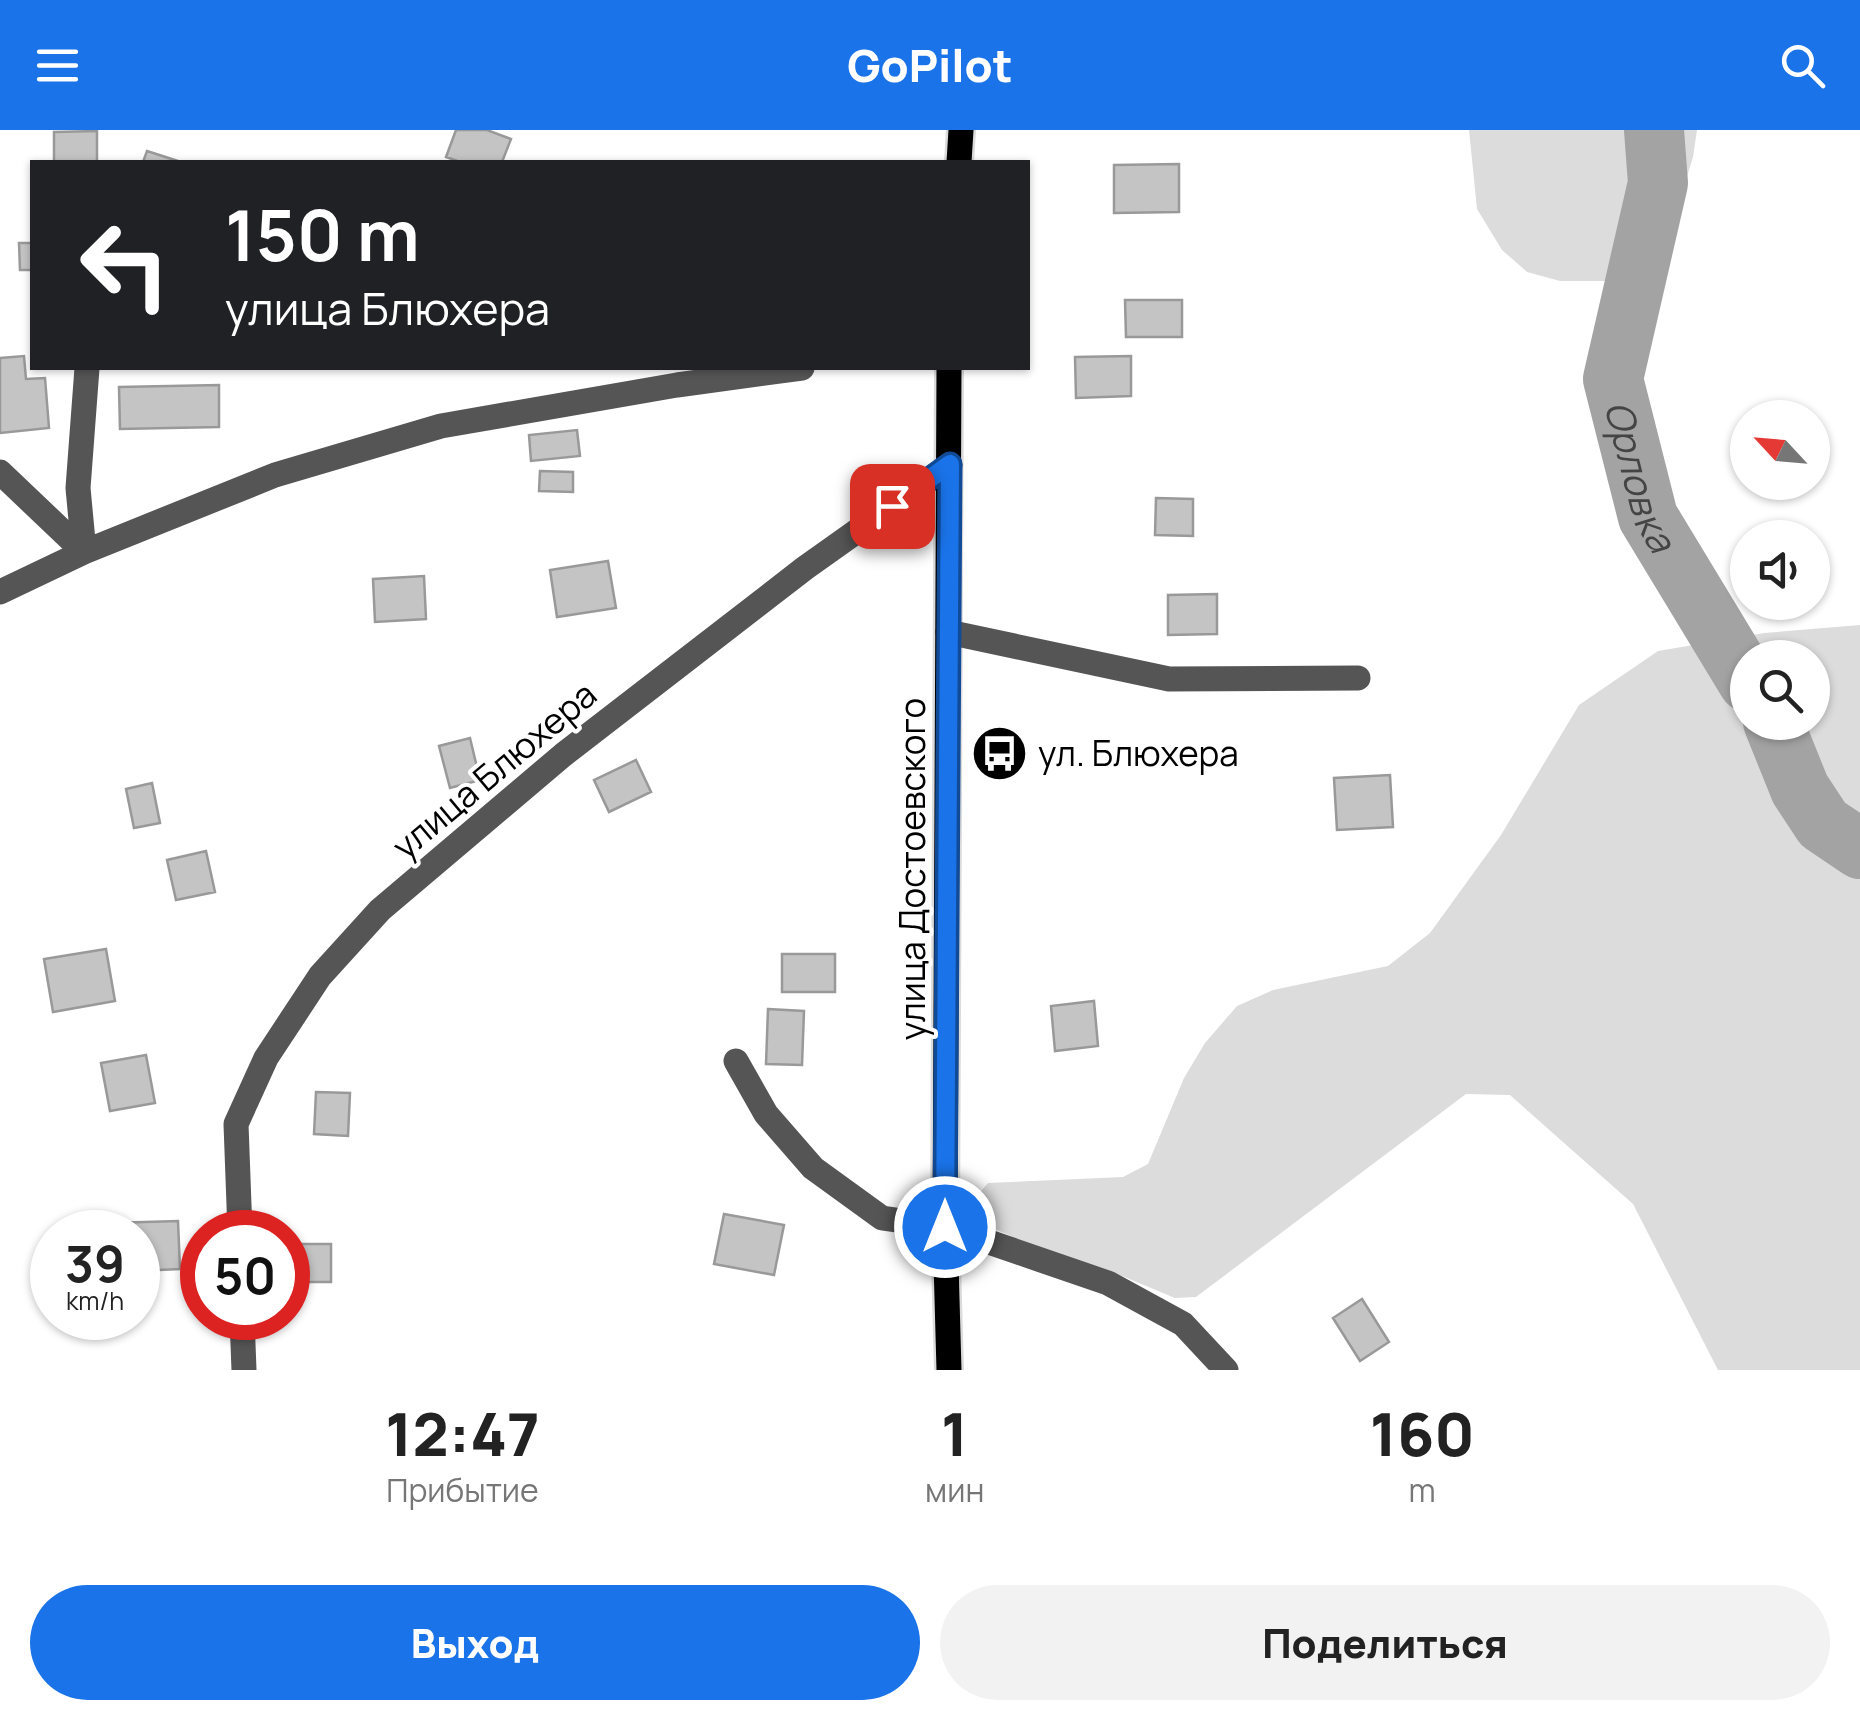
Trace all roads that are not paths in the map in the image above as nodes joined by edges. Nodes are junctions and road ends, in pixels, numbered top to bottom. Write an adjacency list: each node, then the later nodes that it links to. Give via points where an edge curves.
1 (961, 130): 2 (main road)
2 (959, 160)
3 (87, 370): 8 (street, via 78,488)
4 (787, 370): 8 (street, via 440,426 275,475)
5 (949, 370): 6 (main road, улица Достоевского)
6 (950, 464): 10 (main road, улица Достоевского); 13 (street, улица Блюхера, via 563,755 380,910 320,976 266,1058 236,1124)
7 (0, 472): 8 (street)
8 (84, 552): 9 (street)
9 (0, 592)
10 (948, 632): 11 (street, via 1169,679); 14 (main road, улица Достоевского)
11 (1358, 678)
12 (736, 1061): 14 (street, via 766,1114 813,1168 882,1218)
13 (239, 1210)
14 (945, 1227): 17 (main road, улица Достоевского); 18 (street, via 1108,1282 1183,1324)
15 (243, 1340): 16 (street)
16 (244, 1370)
17 (949, 1370)
18 (1226, 1370)

